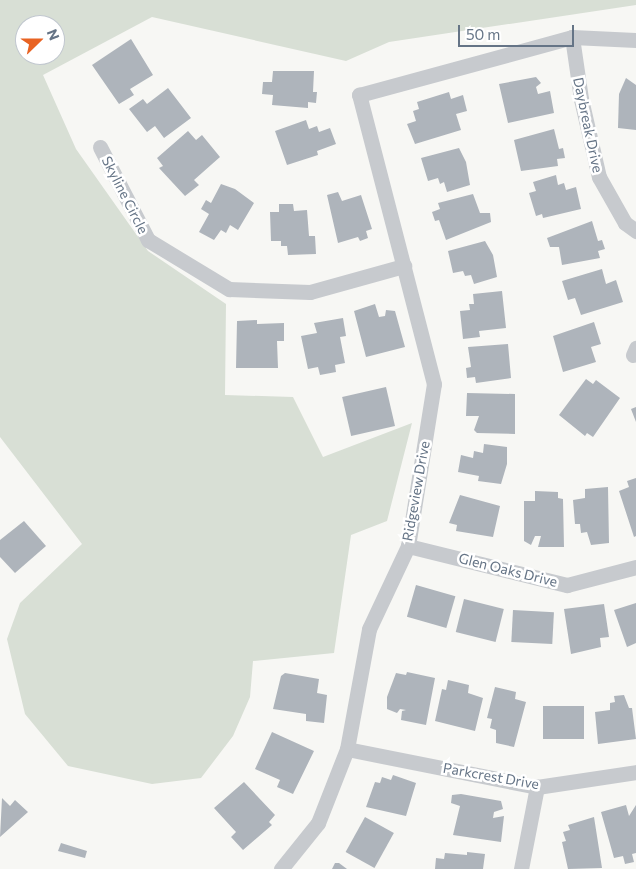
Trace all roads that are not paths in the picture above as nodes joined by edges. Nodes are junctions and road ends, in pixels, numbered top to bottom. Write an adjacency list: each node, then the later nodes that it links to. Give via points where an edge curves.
1 (572, 37): 2 (street); 4 (street, Daybreak Drive, via 581,99 599,178 625,223); 5 (street, Ridgeview Drive, via 359,95)
2 (636, 40)
3 (100, 148): 5 (street, Skyline Circle, via 148,240 229,289 310,292)
4 (636, 231)
5 (404, 266): 6 (street, Ridgeview Drive, via 434,384)
6 (408, 546): 7 (street, Glen Oaks Drive, via 567,585); 8 (street, Ridgeview Drive, via 368,629)
7 (636, 567)
8 (348, 749): 10 (street, Parkcrest Drive); 11 (street, Ridgeview Drive, via 318,823)
9 (636, 772): 10 (street, Parkcrest Drive)
10 (537, 787): 12 (street)
11 (281, 869)
12 (521, 869)

